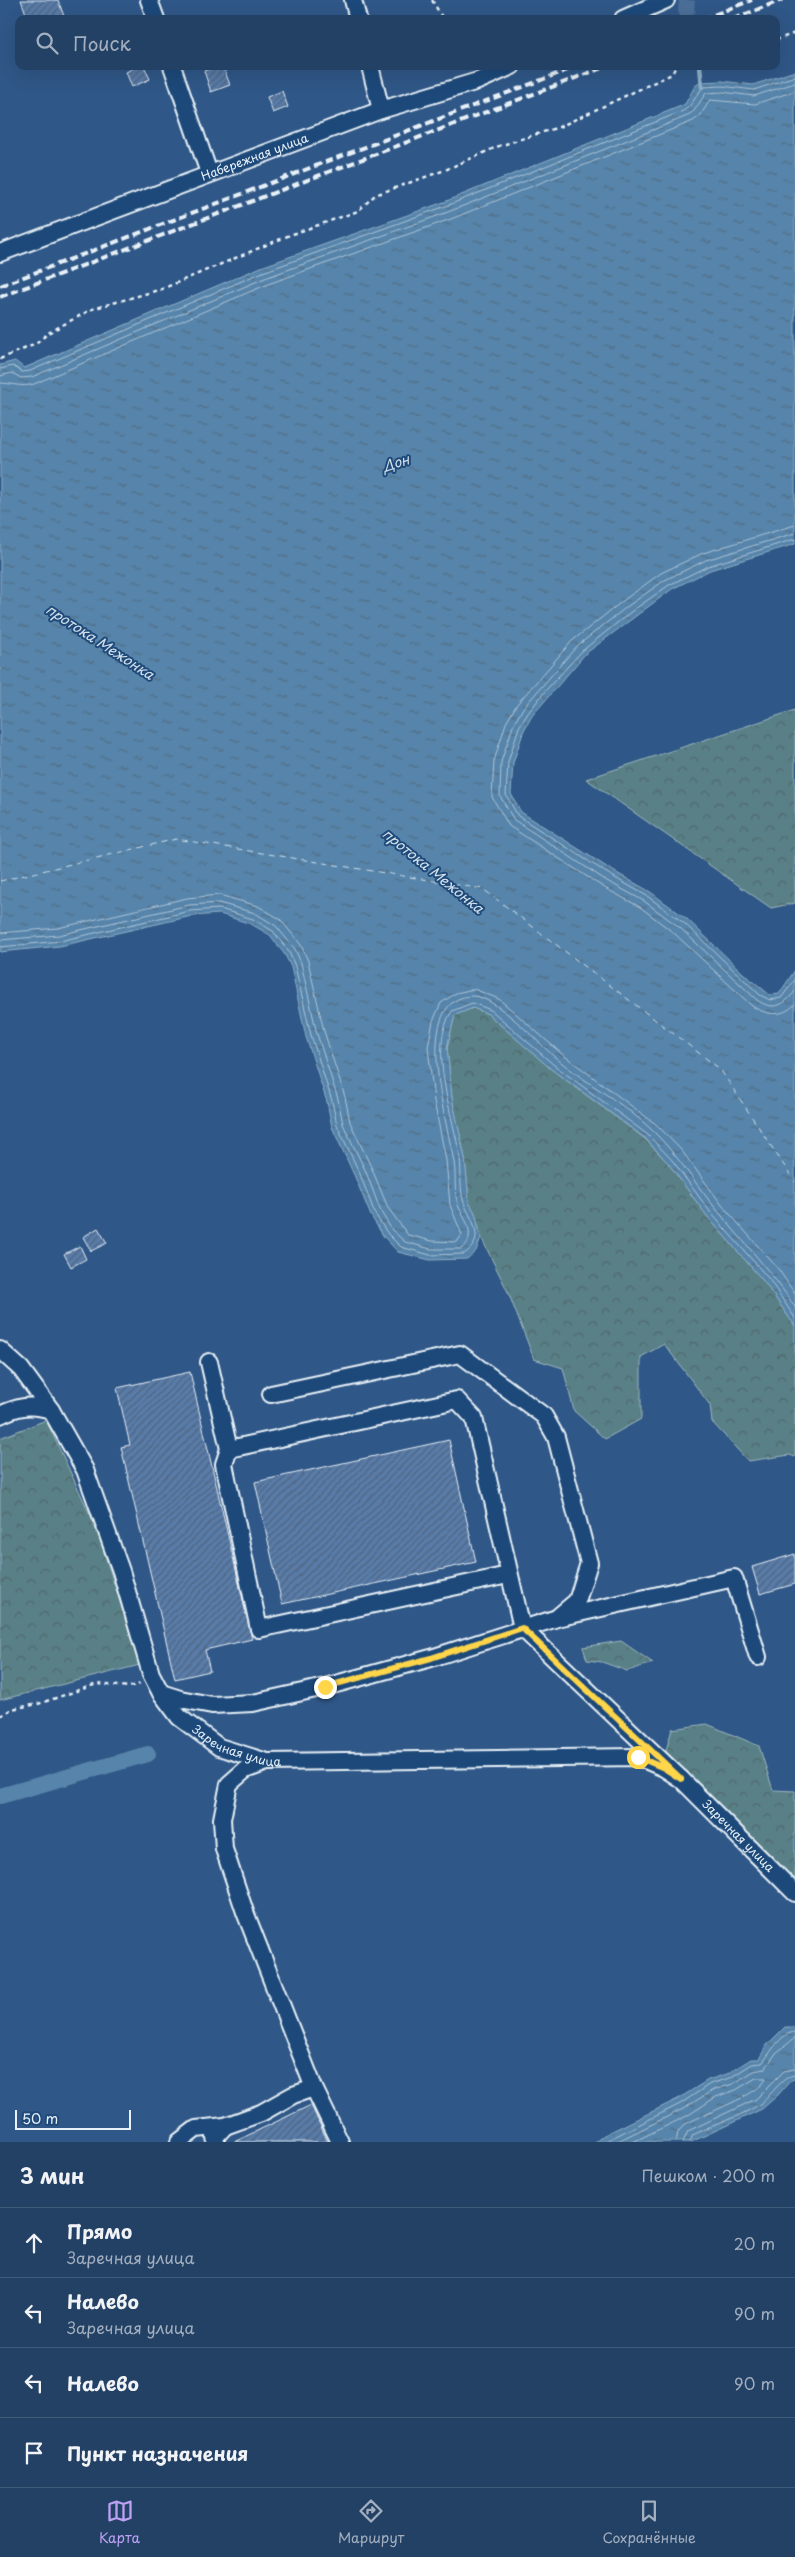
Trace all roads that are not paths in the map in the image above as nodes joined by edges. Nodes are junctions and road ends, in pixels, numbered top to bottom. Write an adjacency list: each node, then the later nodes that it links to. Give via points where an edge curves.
1 (149, 0): 4 (street)
2 (353, 0): 5 (street)
3 (666, 0): 6 (street)
4 (155, 15)
5 (357, 15)
6 (632, 15)
7 (173, 70): 11 (street)
8 (371, 70): 10 (street)
9 (503, 70): 10 (street, Набережная улица, via 478,81)
10 (381, 110): 11 (street, Набережная улица)
11 (209, 173): 12 (street, Набережная улица)
12 (0, 253)
13 (0, 1350): 16 (street, Заречная улица, via 20,1369)
14 (208, 1362): 18 (street)
15 (271, 1394): 20 (street, via 460,1354 544,1416 556,1437 589,1563 577,1601)
16 (51, 1410): 17 (street, via 34,1405 20,1406); 23 (street, Заречная улица, via 85,1470)
17 (0, 1415)
18 (229, 1449): 19 (street, via 457,1400 474,1418); 19 (street, via 224,1464 259,1629)
19 (508, 1575): 21 (street)
20 (557, 1618): 21 (street); 22 (street, via 734,1578)
21 (522, 1628): 23 (street, via 412,1663 253,1703 212,1704 180,1699); 25 (street, Заречная улица)
22 (758, 1657)
23 (158, 1686): 24 (street, Заречная улица, via 179,1717 220,1747)
24 (268, 1762): 25 (street, Заречная улица, via 638,1757); 27 (street, via 245,1770 229,1784 222,1819 224,1849 245,1912)
25 (681, 1779): 26 (street, Заречная улица)
26 (795, 1893)
27 (314, 2088): 28 (street); 31 (street)
28 (225, 2126): 29 (street, via 196,2129); 30 (street, via 215,2137)
29 (179, 2142)
30 (216, 2142)
31 (340, 2142)

